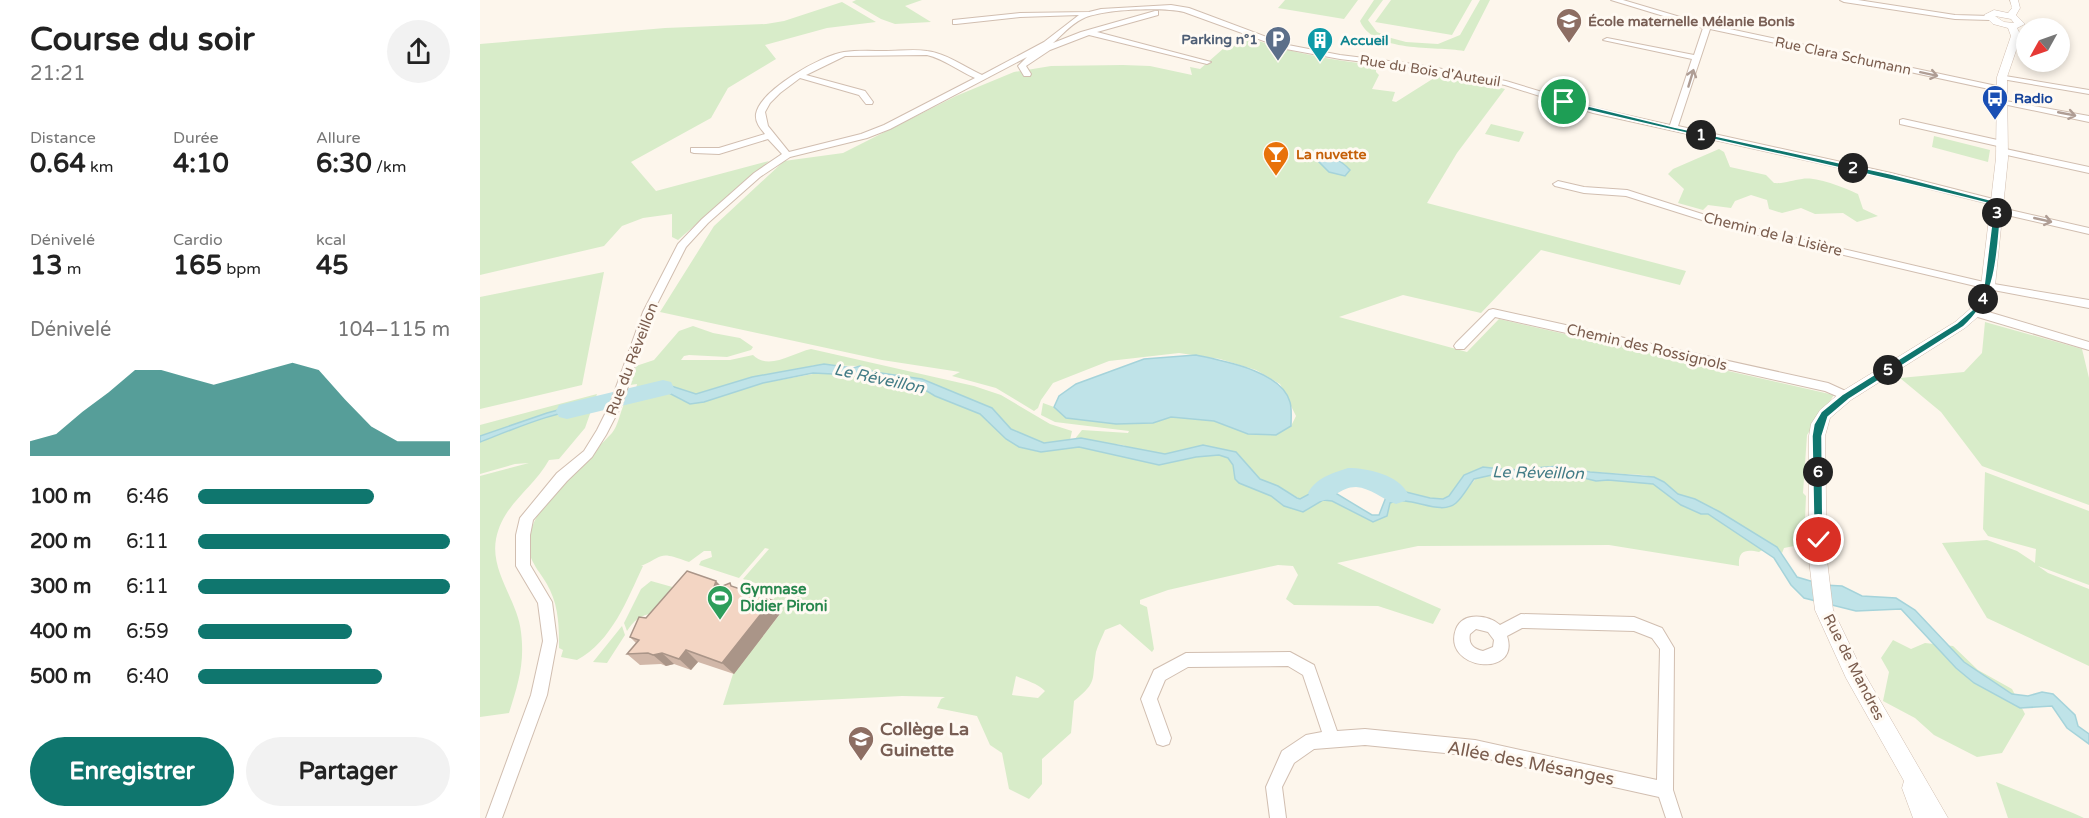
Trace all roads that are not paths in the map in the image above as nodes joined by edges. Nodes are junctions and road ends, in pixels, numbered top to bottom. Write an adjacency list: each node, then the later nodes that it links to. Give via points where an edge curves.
1 (1615, 0): 11 (street, Rue Clara Schumann)
2 (1844, 0): 8 (street, via 1955,17)
3 (2014, 0): 9 (street, Rue de Mandres, via 2016,8)
4 (1179, 8): 5 (street, Rue du Réveillon); 27 (street, Rue du Bois d'Auteuil, via 1286,47 1506,83 1564,102)
5 (1094, 12): 7 (street, Rue du Réveillon); 10 (street)
6 (1155, 13): 12 (street)
7 (1078, 18): 12 (street); 13 (street, Rue du Réveillon)
8 (1990, 18): 9 (street, via 1998,23)
9 (2011, 21): 19 (street, Rue de Mandres, via 2016,36)
10 (956, 22)
11 (1707, 27): 15 (street); 21 (street, Rue Clara Schumann, one-way to 21)
12 (1087, 30): 13 (street); 16 (street); 17 (street, via 1028,59 1022,66)
13 (1062, 31): 20 (street, Rue du Réveillon, via 1047,44)
14 (1607, 40): 15 (street)
15 (1697, 58): 27 (street, one-way to 15)
16 (1207, 62)
17 (1027, 74)
18 (801, 76): 20 (street, via 843,54 927,53 941,56); 23 (street, via 861,93); 28 (street, via 777,91 759,112 760,121)
19 (2002, 77): 21 (street, Rue de Mandres); 22 (street)
20 (982, 78): 31 (street, Rue du Réveillon, via 879,130)
21 (2002, 90): 24 (street, Rue de Mandres)
22 (2089, 92)
23 (869, 102)
24 (2003, 102): 25 (street, one-way to 25); 29 (street, Rue de Mandres)
25 (2089, 119)
26 (1903, 122): 29 (street)
27 (1674, 129): 34 (street, Rue du Bois d'Auteuil, via 1891,176)
28 (772, 135): 30 (street, via 719,151); 31 (street)
29 (2002, 148): 32 (street); 34 (street, Rue de Mandres)
30 (694, 150)
31 (787, 155): 47 (street, Rue du Réveillon, via 757,175 682,246 648,312 602,432 588,454 527,518 523,566 545,602 550,641 539,695)
32 (2089, 170)
33 (1558, 184): 36 (street, Chemin de la Lisière, via 1627,193 1722,223)
34 (1997, 207): 35 (street, Rue du Bois d'Auteuil, one-way to 35); 36 (street, Rue de Mandres)
35 (2089, 231)
36 (1988, 286): 37 (street, Chemin de la Lisière); 38 (street, Rue de Mandres)
37 (2089, 304)
38 (1975, 312): 40 (street); 41 (street, Rue de Mandres)
39 (1460, 346): 41 (street, Chemin des Rossignols, via 1493,313 1828,387)
40 (2089, 346)
41 (1846, 396): 45 (street, Rue de Mandres, via 1825,414 1817,436 1820,588 1829,626)
42 (1498, 633): 46 (street, via 1521,621 1634,624 1657,633 1667,648)
43 (1163, 738): 44 (street, via 1149,699 1158,675 1186,660 1290,659 1309,670)
44 (1332, 739): 46 (street, Allée des Mésanges, via 1365,737 1475,748); 48 (street, Allée des Mésanges, via 1312,741 1288,757 1274,787)
45 (1895, 746): 50 (street, Rue de Mandres); 51 (street, Rue de Mandres)
46 (1665, 790): 49 (street)
47 (494, 818)
48 (1278, 818)
49 (1674, 818)
50 (1924, 818)
51 (1937, 818)

